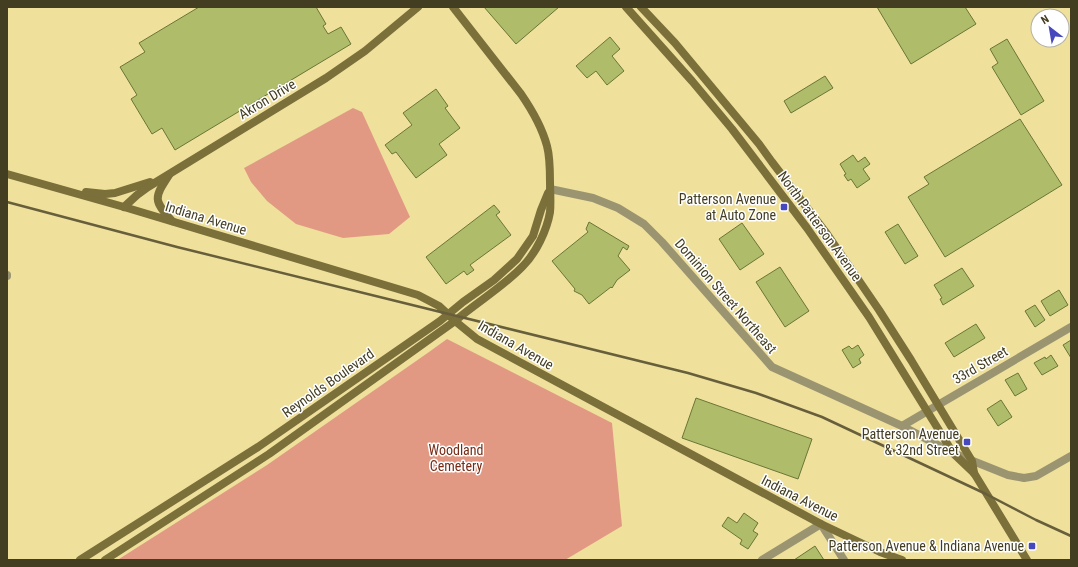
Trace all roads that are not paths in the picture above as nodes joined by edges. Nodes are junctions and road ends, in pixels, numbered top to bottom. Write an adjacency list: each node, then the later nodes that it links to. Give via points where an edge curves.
1 (418, 7): 5 (main road, Akron Drive, via 348,64)
2 (454, 7): 8 (main road, Reynolds Boulevard, via 522,94 530,108 547,144)
3 (626, 7): 16 (main road, North Patterson Avenue, via 746,146 803,222 832,262)
4 (641, 7): 15 (main road, North Patterson Avenue, via 675,43 759,144 827,234 879,310)
5 (171, 173): 7 (main road, Akron Drive); 11 (main road, via 158,193 157,200 160,208)
6 (7, 174): 9 (main road, Indiana Avenue)
7 (161, 179): 9 (main road, via 105,194); 10 (main road, Akron Drive)
8 (550, 189): 12 (main road, Reynolds Boulevard, via 533,236 517,259 494,280); 13 (main road, Reynolds Boulevard, via 550,213 542,240 524,265); 17 (street, Dominion Street Northeast, via 593,198 618,208 644,224 772,367)
9 (67, 191): 10 (main road, Indiana Avenue)
10 (124, 207): 11 (main road, Indiana Avenue)
11 (173, 222): 12 (main road, Indiana Avenue, via 418,295)
12 (448, 314): 13 (main road, Indiana Avenue); 24 (main road, Reynolds Boulevard, via 258,446)
13 (455, 322): 22 (main road, Indiana Avenue, via 476,340); 25 (main road, Reynolds Boulevard, via 269,454)
14 (1071, 327): 15 (street, 33rd Street)
15 (938, 405): 16 (street, 33rd Street); 20 (main road, North Patterson Avenue)
16 (928, 411): 17 (street, 33rd Street); 18 (main road, North Patterson Avenue)
17 (902, 426): 18 (street, Dominion Street Northeast)
18 (953, 453): 20 (street, Dominion Street Northeast); 21 (main road, North Patterson Avenue)
19 (1071, 456): 20 (street, Dominion Street Northeast, via 1036,476 1024,478 1008,475)
20 (972, 461): 21 (main road, North Patterson Avenue)
21 (974, 474): 23 (main road, North Patterson Avenue)
22 (821, 524): 26 (street); 27 (street); 28 (main road, Indiana Avenue)
23 (1020, 549): 29 (main road); 30 (main road, North Patterson Avenue)
24 (80, 560)
25 (105, 560)
26 (762, 560)
27 (844, 560)
28 (902, 560)
29 (1020, 560)
30 (1027, 560)

